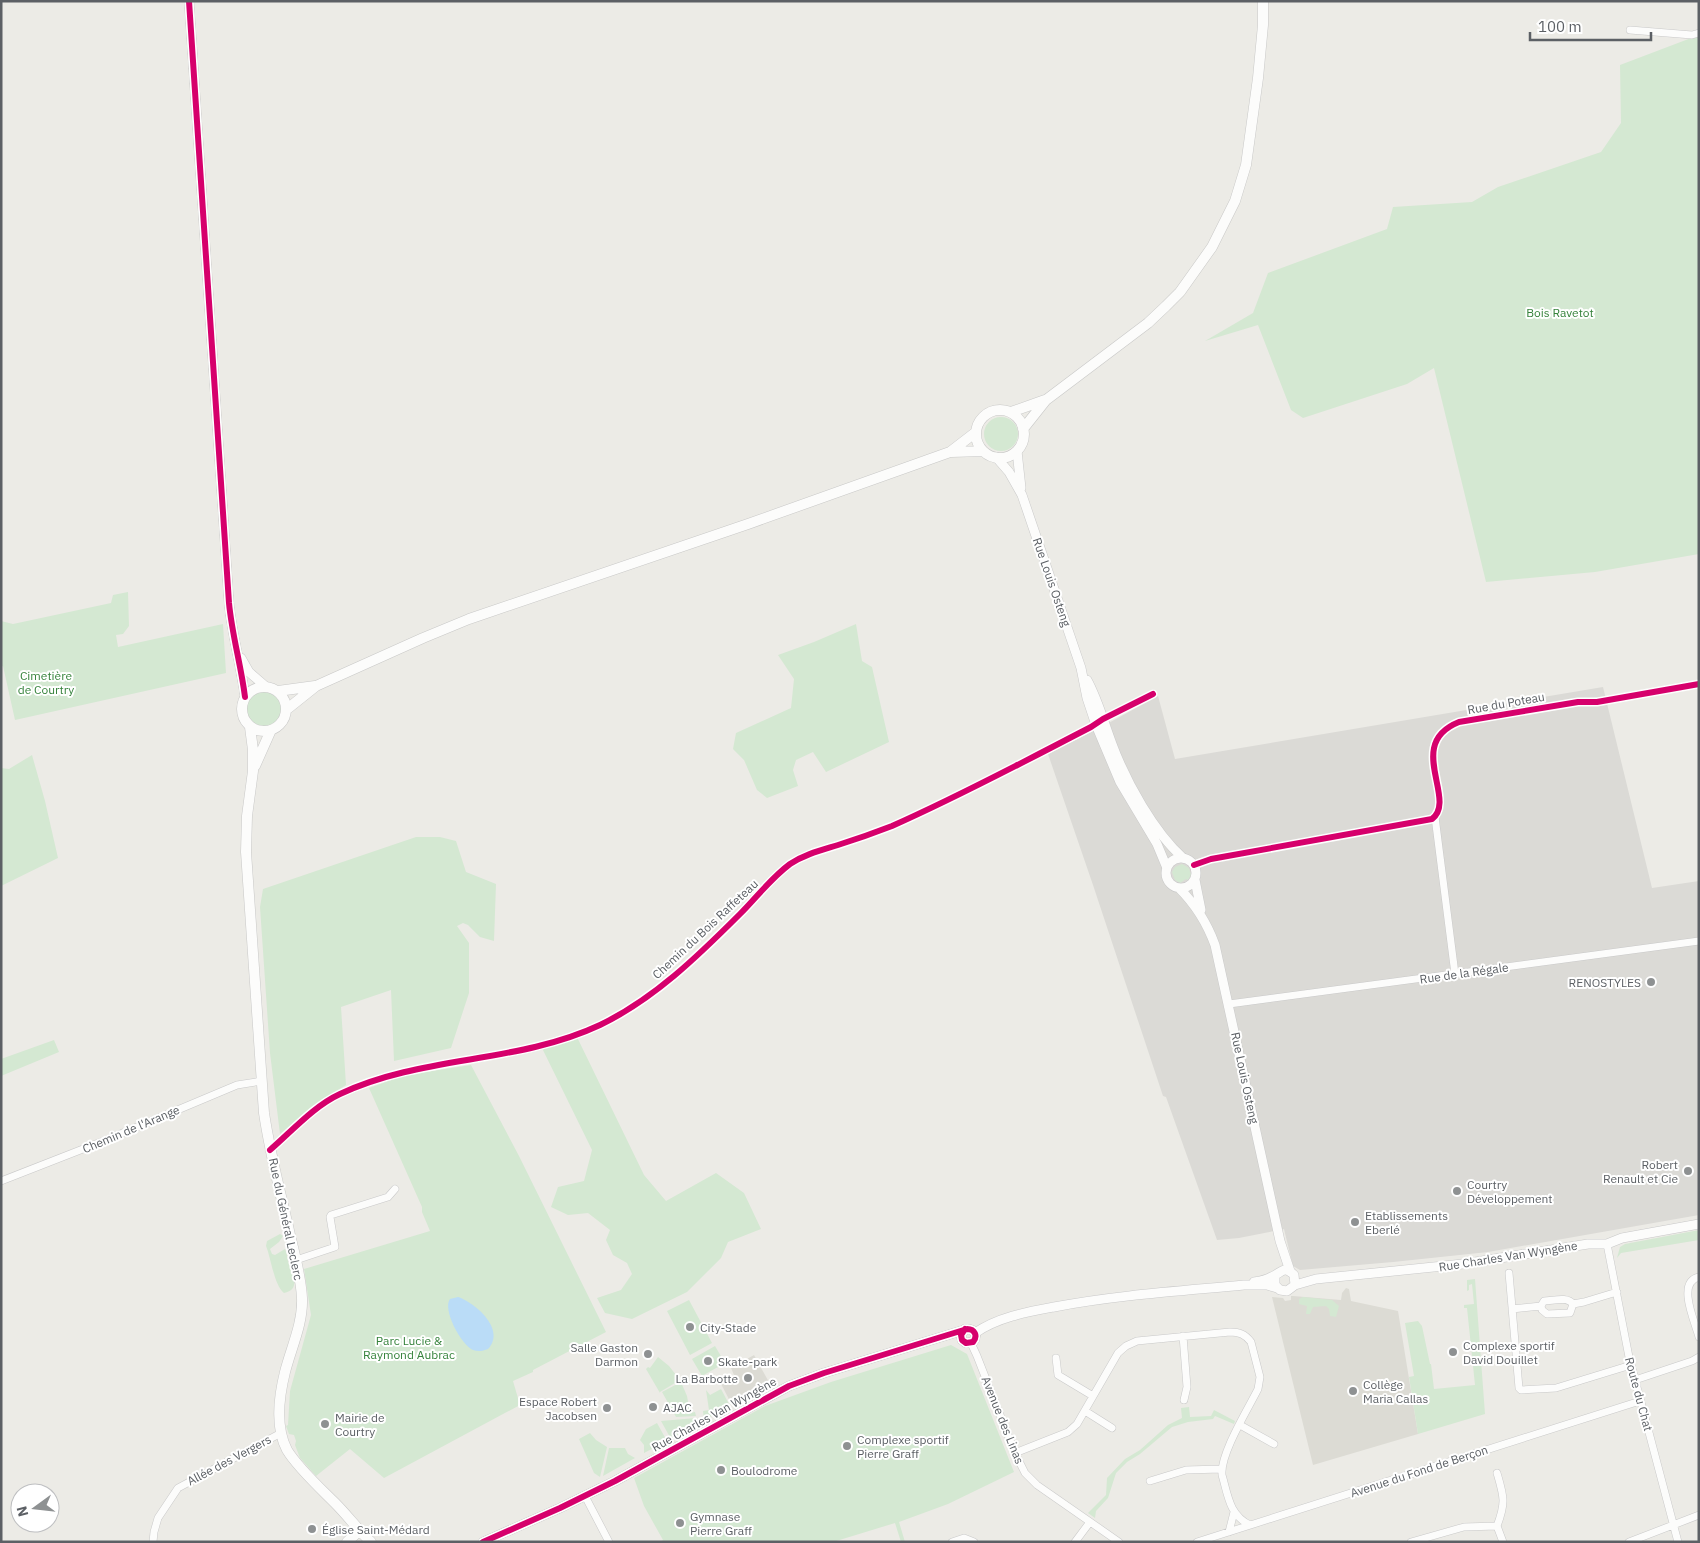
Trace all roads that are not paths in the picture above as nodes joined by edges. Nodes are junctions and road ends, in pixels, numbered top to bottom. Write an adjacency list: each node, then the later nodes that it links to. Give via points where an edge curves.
1 (189, 1): 14 (street, via 230,609)
2 (1263, 1): 5 (main road, via 1258,78 1246,164 1235,201 1212,248 1180,292 1148,323)
3 (1630, 30): 4 (street)
4 (1699, 33)
5 (1046, 400): 6 (main road); 7 (main road)
6 (1011, 412): 7 (main road, via 1018,417); 8 (main road, via 999,409 989,412 981,418)
7 (1024, 429): 10 (main road, via 1023,441)
8 (976, 432): 9 (main road, via 977,442); 11 (main road)
9 (983, 451): 11 (main road); 12 (main road)
10 (1017, 451): 12 (main road, via 1007,457); 13 (street, Rue Louis Osteng)
11 (950, 452): 17 (main road, via 469,619)
12 (996, 458): 13 (street, Rue Louis Osteng, via 1009,472)
13 (1022, 496): 22 (street, Rue Louis Osteng, via 1081,668 1092,691)
14 (238, 654): 16 (street); 20 (street)
15 (1699, 684): 26 (street, Rue du Poteau, via 1597,702 1569,703 1452,725 1440,735 1434,749 1439,803)
16 (265, 686): 18 (main road); 20 (main road, via 257,687)
17 (316, 686): 18 (main road); 21 (main road)
18 (278, 691): 21 (main road, via 286,703)
19 (1153, 694): 22 (street, Chemin du Bois Raffeteau)
20 (245, 697): 23 (main road, via 242,716)
21 (286, 710): 24 (main road, via 282,723)
22 (1100, 722): 27 (street, Rue Louis Osteng, via 1137,795 1165,839); 29 (street, Rue Louis Osteng, via 1120,782 1158,844); 37 (street, Chemin du Bois Raffeteau, via 894,824 795,861 682,969 641,1001 600,1025 541,1046 383,1076 339,1094 314,1110)
23 (250, 727): 24 (main road); 25 (main road, Rue du Général Leclerc)
24 (271, 730): 25 (main road, Rue du Général Leclerc)
25 (253, 771): 36 (main road, Rue du Général Leclerc, via 246,852)
26 (1435, 817): 28 (street, via 1425,822 1211,859); 34 (street, Rue du Poteau)
27 (1183, 858): 28 (street); 29 (street, via 1173,861)
28 (1194, 865): 30 (street)
29 (1167, 868): 31 (street, via 1168,881)
30 (1195, 880): 31 (street, via 1188,887); 32 (street, Rue Louis Osteng)
31 (1179, 888): 32 (street, Rue Louis Osteng)
32 (1203, 917): 35 (street, Rue Louis Osteng, via 1216,945)
33 (1699, 941): 34 (street, Rue de la Régale)
34 (1455, 974): 35 (street, Rue de la Régale)
35 (1229, 1004): 41 (street, Rue Louis Osteng)
36 (262, 1082): 37 (main road, Rue du Général Leclerc); 38 (street, Chemin de l'Arange, via 237,1084)
37 (270, 1150): 43 (main road, Rue du Général Leclerc)
38 (1, 1181)
39 (395, 1189): 43 (street, via 388,1197 331,1215 335,1248)
40 (1699, 1224): 42 (street, Rue Charles Van Wyngène, via 1622,1238)
41 (1280, 1241): 44 (street, Rue Louis Osteng); 46 (street, Rue Louis Osteng)
42 (1607, 1244): 48 (street, Rue Charles Van Wyngène, via 1588,1244 1462,1264); 52 (street, Route du Chat)
43 (296, 1260): 72 (main road, Rue du Général Leclerc, via 302,1310 280,1395)
44 (1292, 1273): 46 (street, via 1284,1270); 48 (street, Rue Charles Van Wyngène); 49 (street)
45 (1509, 1273): 55 (street)
46 (1277, 1274): 50 (street); 51 (street, via 1274,1282)
47 (1699, 1277): 60 (street, via 1689,1283 1687,1293)
48 (1316, 1278): 49 (street, Rue Charles Van Wyngène)
49 (1295, 1284): 51 (street, via 1286,1291)
50 (1244, 1285): 51 (street); 57 (street, via 1131,1296 1032,1311 985,1326)
51 (1277, 1288)
52 (1617, 1292): 53 (street); 64 (street, Route du Chat)
53 (1573, 1304): 54 (street, via 1566,1299 1544,1302); 54 (street, via 1570,1312 1547,1314)
54 (1541, 1306): 55 (street)
55 (1512, 1309): 64 (street, via 1519,1388 1523,1391 1556,1388)
56 (965, 1330): 57 (street); 59 (street, Rue Charles Van Wyngène); 61 (street, via 961,1335)
57 (975, 1333): 61 (street, via 975,1340)
58 (1182, 1336): 66 (street, via 1137,1341 1126,1346 1118,1353); 67 (street, via 1187,1387); 70 (street, via 1236,1332 1250,1342 1260,1377)
59 (943, 1337): 61 (street); 78 (street, Rue Charles Van Wyngène, via 789,1386)
60 (1699, 1337)
61 (967, 1342): 74 (street, Avenue des Linas, via 974,1348)
62 (1699, 1357): 65 (street)
63 (1056, 1358): 66 (street, via 1058,1375)
64 (1631, 1365): 65 (street, Route du Chat)
65 (1635, 1380): 68 (street, Route du Chat)
66 (1093, 1396): 69 (street)
67 (1184, 1400)
68 (1640, 1401): 82 (street, Route du Chat); 83 (street, Avenue du Fond de Berçon)
69 (1085, 1412): 71 (street); 74 (street, via 1068,1432)
70 (1240, 1425): 73 (street); 75 (street)
71 (1112, 1428)
72 (281, 1433): 85 (main road, Rue du Général Leclerc, via 294,1460); 87 (street, Allée des Vergers, via 178,1488 158,1518)
73 (1274, 1444)
74 (1015, 1453): 81 (street, Avenue des Linas, via 1033,1482)
75 (1221, 1469): 77 (street, via 1186,1470); 79 (street)
76 (1497, 1473): 84 (street, via 1504,1500)
77 (1150, 1481)
78 (585, 1496): 90 (street, Rue Charles Van Wyngène); 91 (street)
79 (1234, 1512): 83 (street); 86 (street)
80 (1699, 1516): 82 (street)
81 (1090, 1522): 94 (street); 95 (street, Avenue des Linas)
82 (1673, 1524): 99 (street); 100 (street, Route du Chat)
83 (1250, 1525): 86 (street, Avenue du Fond de Berçon)
84 (1497, 1526): 97 (street, via 1464,1527); 98 (street)
85 (359, 1531): 88 (main road); 89 (main road, Rue du Général Leclerc)
86 (1228, 1532): 96 (street, Avenue du Fond de Berçon)
87 (153, 1542)
88 (347, 1542)
89 (371, 1542)
90 (483, 1542)
91 (609, 1542)
92 (952, 1542): 93 (street, via 964,1538)
93 (974, 1542)
94 (1075, 1542)
95 (1119, 1542)
96 (1197, 1542)
97 (1411, 1542)
98 (1503, 1542)
99 (1629, 1542)
100 (1678, 1542)

